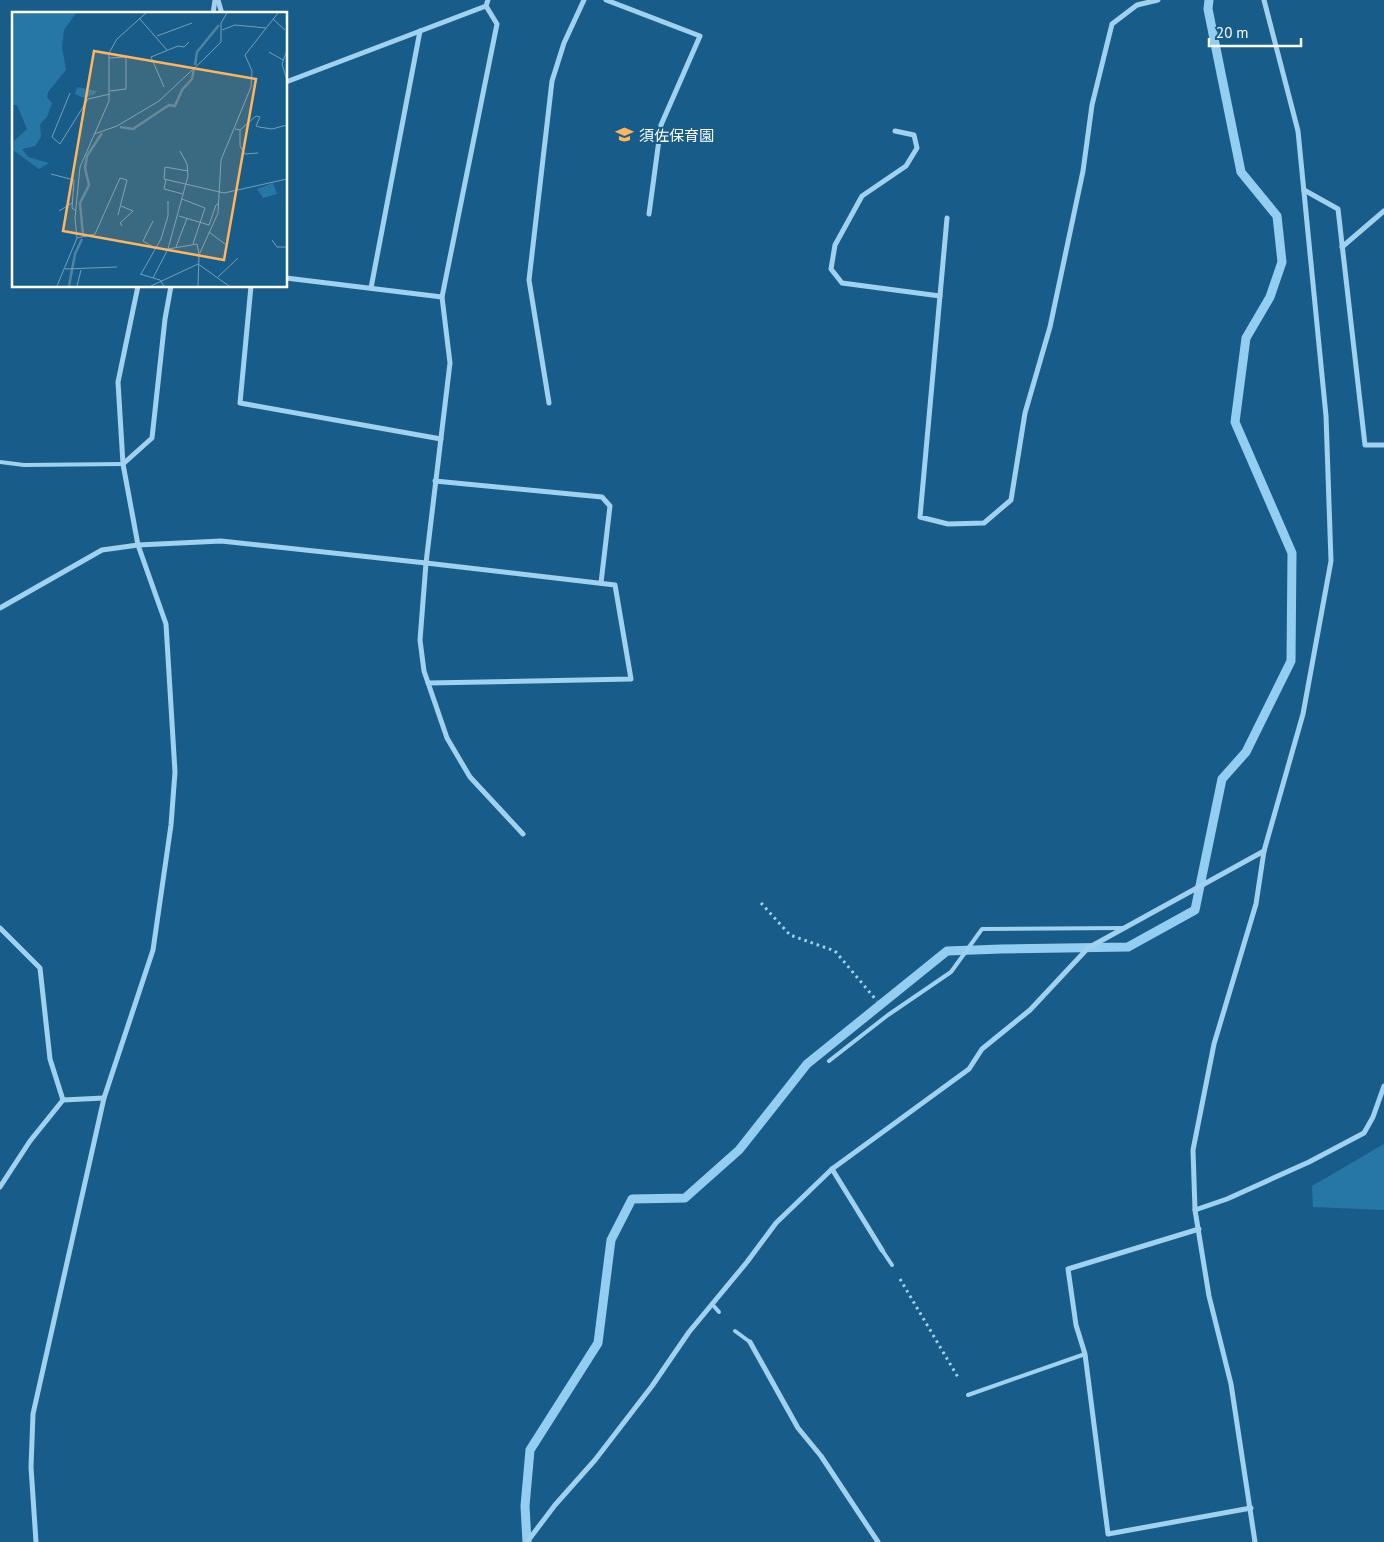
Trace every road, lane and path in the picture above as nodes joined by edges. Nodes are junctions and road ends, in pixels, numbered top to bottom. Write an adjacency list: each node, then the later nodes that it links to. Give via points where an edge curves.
1 (216, 0): 7 (street)
2 (584, 0): 23 (street, via 564,43 552,81 529,280)
3 (606, 0): 13 (street, via 700,36 662,125)
4 (1158, 0): 21 (street, via 1136,5 1112,24 1092,105 1050,327 1026,413 1011,500 984,523 948,524 920,517)
5 (1264, 0): 11 (street, via 1298,131)
6 (487, 3): 8 (street); 22 (street, via 497,24)
7 (221, 12)
8 (420, 31): 9 (street); 20 (street)
9 (288, 81)
10 (895, 131): 21 (street, via 914,135 917,148 906,166 862,196 835,245 831,269 842,283)
11 (1304, 190): 15 (street, via 1338,209); 35 (street, via 1326,416 1331,561 1303,714)
12 (1384, 211): 15 (street)
13 (650, 214)
14 (947, 218): 21 (street)
15 (1342, 247): 25 (street, via 1365,444)
16 (288, 278): 20 (street)
17 (138, 288): 27 (street, via 118,382)
18 (172, 288): 27 (street, via 165,319 152,438)
19 (251, 288): 24 (street, via 240,403)
20 (371, 288): 22 (street)
21 (940, 296)
22 (442, 297): 24 (street, via 450,363)
23 (549, 403)
24 (441, 439): 28 (street)
25 (1384, 445)
26 (0, 462): 27 (lane, via 24,466)
27 (123, 464): 29 (street)
28 (436, 481): 30 (street); 31 (street, via 602,497 610,506)
29 (138, 545): 30 (street, via 221,541); 32 (street, via 102,550); 42 (street, via 166,624 175,772 153,950)
30 (426, 563): 31 (street); 33 (street, via 420,640)
31 (601, 583): 33 (street, via 615,585 630,679)
32 (0, 608)
33 (428, 683): 34 (street, via 446,738 470,777)
34 (523, 834)
35 (1264, 851): 38 (street); 46 (street, via 1256,904 1214,1044 1193,1150)
36 (760, 903): 39 (path, via 790,935 835,951)
37 (0, 928): 43 (street, via 40,968 50,1059)
38 (1125, 928): 39 (lane, via 982,929 951,972); 44 (street, via 1088,948 1030,1010 982,1050 969,1068)
39 (888, 1015): 40 (lane)
40 (829, 1061)
41 (1384, 1086): 46 (street, via 1364,1133 1300,1166)
42 (104, 1098): 43 (street); 57 (street, via 33,1414 30,1467)
43 (63, 1100): 45 (street, via 30,1141)
44 (832, 1169): 48 (street); 50 (street, via 776,1223)
45 (0, 1187)
46 (1195, 1210): 47 (street)
47 (1199, 1230): 54 (street, via 1068,1269 1076,1325); 56 (street, via 1209,1296 1231,1384)
48 (882, 1250): 49 (lane)
49 (892, 1265): 55 (path)
50 (712, 1304): 51 (lane); 58 (street, via 595,1460)
51 (719, 1312)
52 (735, 1331): 53 (lane)
53 (750, 1342): 59 (street, via 798,1428 821,1456)
54 (1085, 1354): 55 (lane); 56 (street, via 1108,1534)
55 (968, 1395)
56 (1251, 1508): 60 (street)
57 (36, 1542)
58 (527, 1542)
59 (878, 1542)
60 (1256, 1542)

